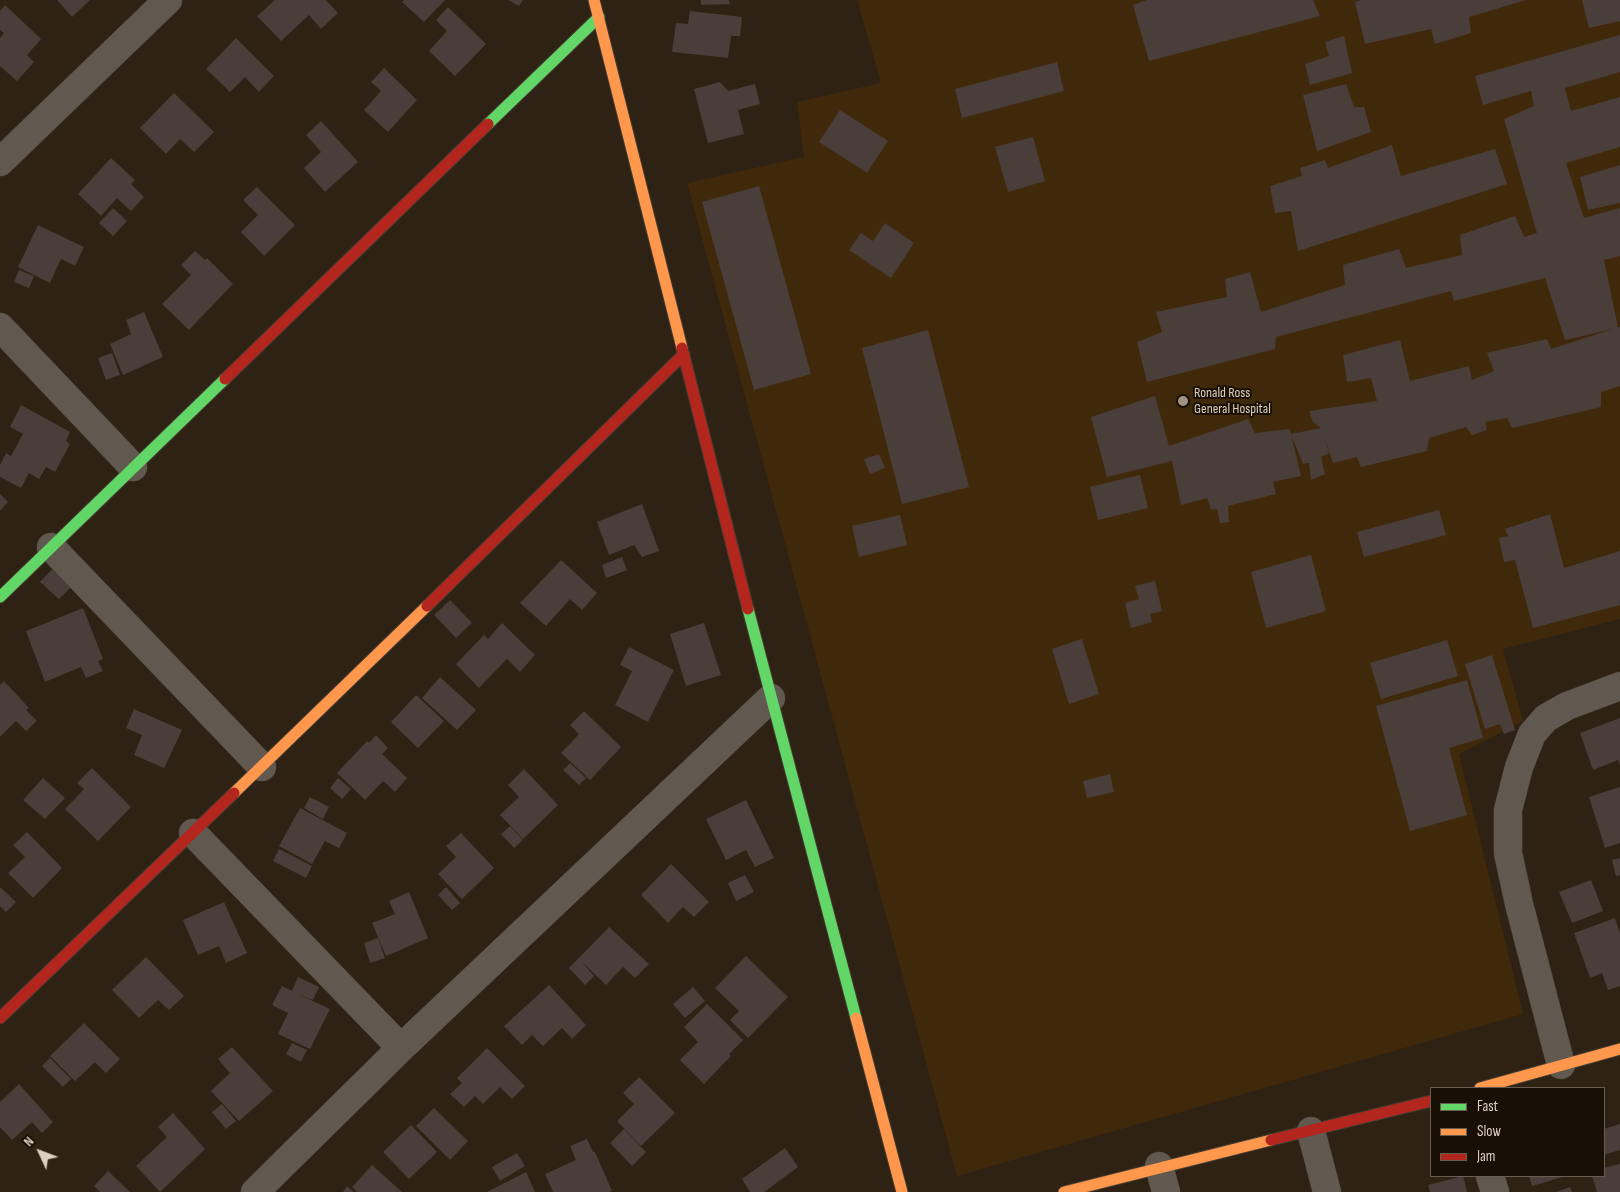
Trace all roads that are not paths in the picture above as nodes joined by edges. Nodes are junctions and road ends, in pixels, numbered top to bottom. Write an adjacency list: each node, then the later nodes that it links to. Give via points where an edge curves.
1 (168, 0): 4 (street)
2 (594, 0): 3 (street)
3 (599, 17): 6 (street); 7 (street)
4 (0, 162)
5 (0, 327): 7 (street)
6 (684, 354): 11 (street); 12 (street)
7 (134, 467): 8 (street)
8 (51, 547): 9 (street); 12 (street)
9 (0, 597)
10 (1620, 686): 17 (street, via 1567,706 1546,718 1532,734 1518,768 1508,810 1508,853)
11 (771, 698): 15 (street); 24 (street)
12 (262, 767): 13 (street)
13 (193, 833): 14 (street); 15 (street)
14 (0, 1018)
15 (401, 1048): 23 (street)
16 (1620, 1049): 17 (street)
17 (1561, 1065): 18 (street)
18 (1484, 1087)
19 (1430, 1101): 20 (street)
20 (1311, 1131): 21 (street); 27 (street)
21 (1160, 1166): 25 (street); 26 (street)
22 (1490, 1177): 28 (street)
23 (255, 1192)
24 (902, 1192)
25 (1064, 1192)
26 (1166, 1192)
27 (1327, 1192)
28 (1495, 1192)

